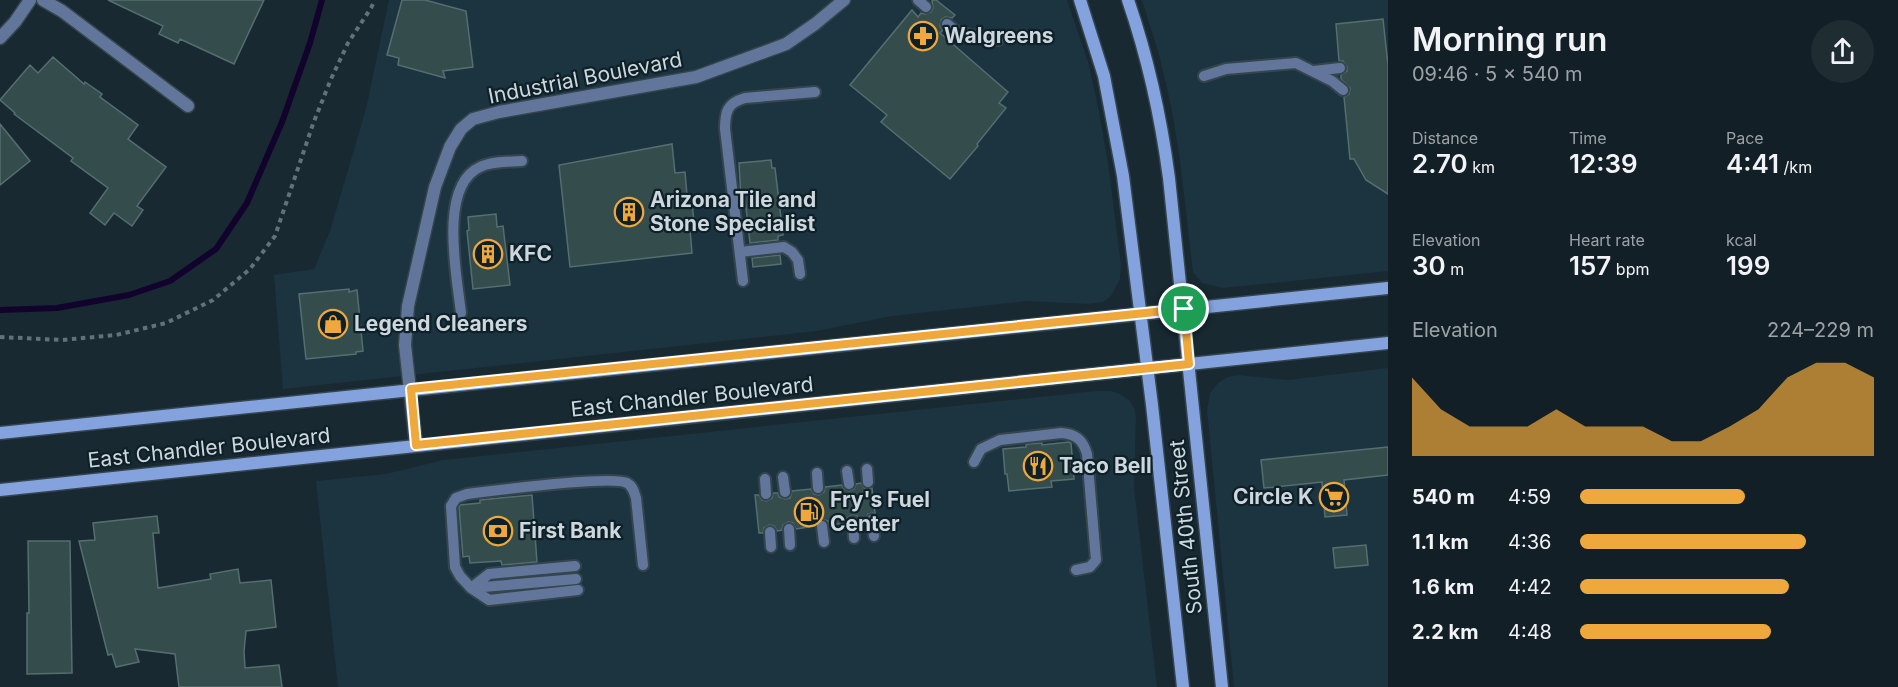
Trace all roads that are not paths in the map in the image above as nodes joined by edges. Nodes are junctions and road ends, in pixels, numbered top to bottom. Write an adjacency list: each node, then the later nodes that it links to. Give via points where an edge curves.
1 (30, 0): 7 (street)
2 (43, 0): 12 (street, via 62,10)
3 (844, 0): 24 (street, Industrial Boulevard, via 786,44 726,67 678,81 500,112 473,119 461,129 435,187 408,306 405,345)
4 (1080, 0): 20 (main road, South 40th Street, via 1104,76 1124,176)
5 (1128, 0): 18 (main road, South 40th Street, via 1163,134)
6 (947, 24): 8 (lane, via 957,32)
7 (0, 38)
8 (998, 40)
9 (1204, 76): 10 (lane, via 1226,69 1296,63)
10 (1339, 80)
11 (815, 92): 14 (lane, via 745,98 735,100 729,107 725,129)
12 (188, 106)
13 (522, 161): 19 (lane, via 481,166 463,183 453,220)
14 (740, 252): 15 (lane, via 784,247 798,260); 16 (lane)
15 (800, 274)
16 (743, 281)
17 (1388, 288): 18 (main road, East Chandler Boulevard)
18 (1184, 309): 20 (main road, East Chandler Boulevard); 22 (main road, South 40th Street)
19 (461, 313)
20 (1141, 314): 23 (main road, South 40th Street); 24 (main road, East Chandler Boulevard)
21 (1388, 343): 22 (main road, East Chandler Boulevard)
22 (1189, 364): 23 (main road, East Chandler Boulevard); 55 (main road, South 40th Street)
23 (1147, 368): 26 (main road, East Chandler Boulevard); 54 (main road, South 40th Street)
24 (411, 389): 25 (main road, East Chandler Boulevard); 26 (street, Industrial Boulevard)
25 (0, 433)
26 (416, 445): 36 (main road, East Chandler Boulevard)
27 (974, 462): 51 (lane, via 981,449 1000,440 1061,433 1077,437 1087,454 1096,560 1090,567)
28 (867, 469): 33 (lane)
29 (847, 471): 34 (lane)
30 (817, 473): 35 (lane)
31 (783, 477): 37 (lane)
32 (765, 478): 38 (lane)
33 (868, 482)
34 (849, 484)
35 (818, 488)
36 (0, 490)
37 (785, 492)
38 (766, 494)
39 (872, 520): 44 (lane)
40 (853, 522): 45 (lane)
41 (822, 526): 46 (lane)
42 (789, 530): 47 (lane)
43 (770, 532): 48 (lane)
44 (874, 536)
45 (855, 538)
46 (824, 542)
47 (790, 545)
48 (771, 547)
49 (644, 565): 53 (lane, via 636,498 628,483 617,480 467,494 456,498 451,506 455,567)
50 (575, 566): 53 (lane, via 489,574)
51 (1076, 570)
52 (577, 584): 53 (lane)
53 (471, 588)
54 (1183, 687)
55 (1222, 687)

